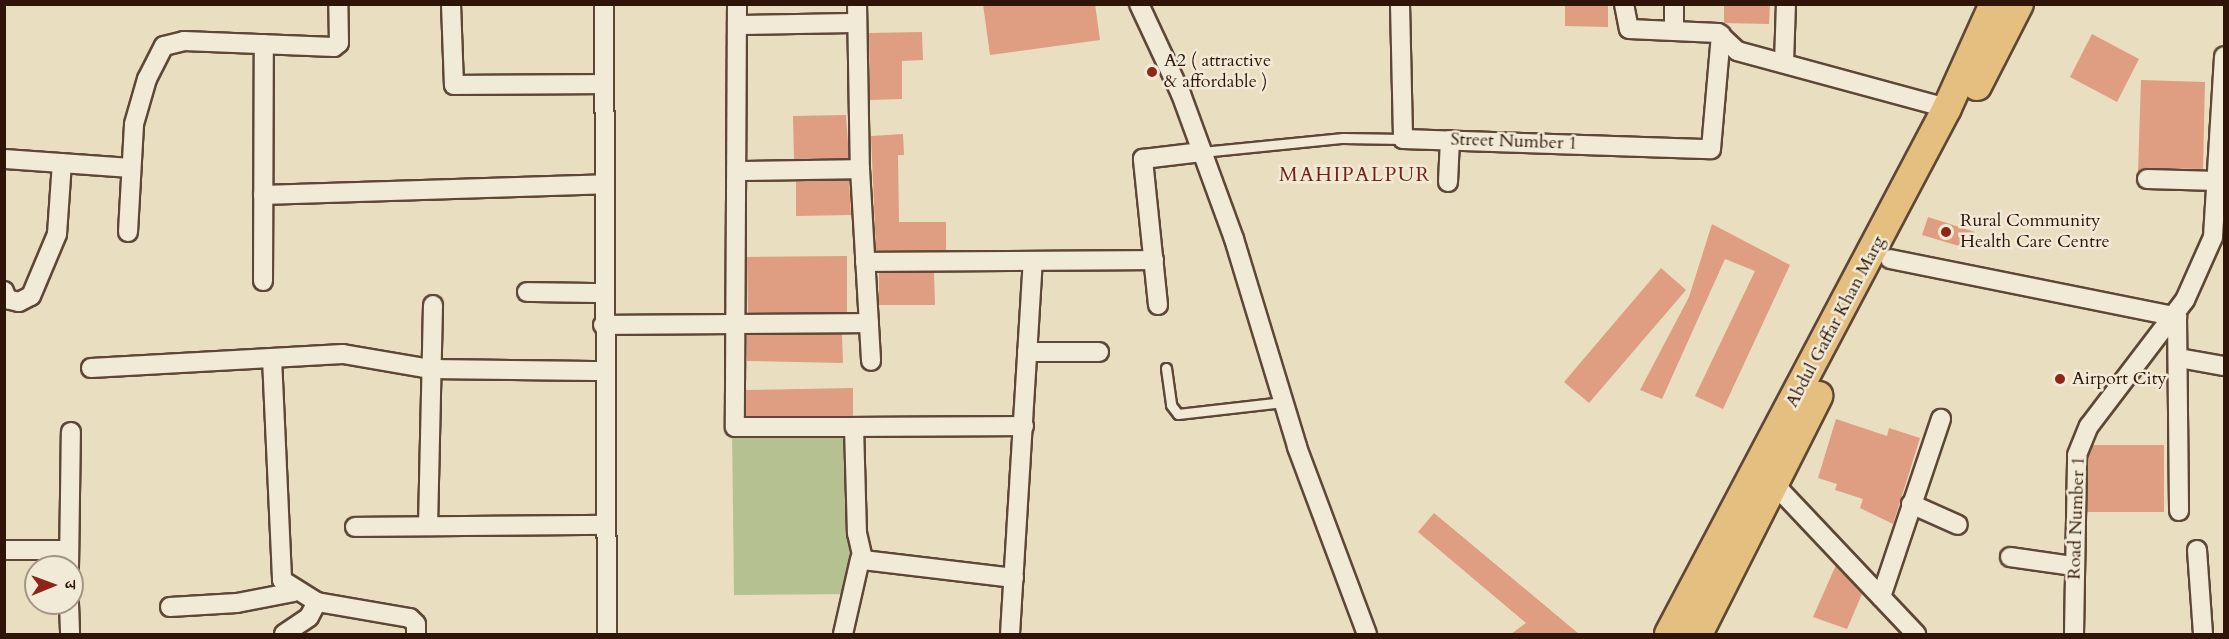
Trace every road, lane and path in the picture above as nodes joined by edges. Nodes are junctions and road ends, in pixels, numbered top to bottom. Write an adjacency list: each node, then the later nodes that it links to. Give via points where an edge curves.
1 (338, 4): 16 (street, via 337,46)
2 (451, 4): 19 (street, via 454,85)
3 (604, 4): 19 (street)
4 (736, 4): 13 (street)
5 (1139, 4): 23 (street)
6 (1400, 4): 21 (street)
7 (1624, 4): 14 (street, via 1629,28)
8 (1674, 4): 14 (street)
9 (1786, 4): 18 (street)
10 (1994, 4): 20 (main road, Abdul Gaffar Khan Marg)
11 (2019, 4): 36 (main road, Abdul Gaffar Khan Marg)
12 (857, 14): 13 (street); 27 (street)
13 (737, 25): 28 (street)
14 (1674, 29): 15 (street)
15 (1721, 34): 18 (street, via 1731,49); 22 (street, Street Number 1, via 1710,149)
16 (264, 44): 26 (street, via 184,40 164,46 140,99); 33 (street)
17 (2224, 56): 30 (street, Road Number 1)
18 (1784, 63): 20 (street)
19 (604, 84): 32 (street)
20 (1947, 108): 92 (main road, Abdul Gaffar Khan Marg)
21 (1403, 139): 22 (street, Street Number 1); 23 (lane, Street Number 1, via 1343,138)
22 (1450, 140): 31 (street)
23 (1202, 152): 37 (street, via 1144,157); 60 (street, via 1234,239)
24 (4, 159): 25 (street)
25 (62, 163): 26 (street); 41 (street, via 57,234 31,296 19,302 7,299)
26 (129, 168): 34 (street)
27 (860, 169): 28 (street); 38 (street)
28 (737, 171): 49 (street)
29 (2147, 179): 30 (street)
30 (2217, 181): 35 (street, Road Number 1)
31 (1448, 182)
32 (605, 184): 33 (street); 43 (street)
33 (263, 195): 40 (street)
34 (128, 232)
35 (2219, 238): 46 (street, Road Number 1)
36 (1890, 259): 46 (street); 65 (main road, Abdul Gaffar Khan Marg, via 1813,405)
37 (1154, 260): 39 (street); 45 (street)
38 (865, 262): 39 (street); 47 (street)
39 (1033, 263): 50 (street)
40 (263, 281)
41 (4, 291)
42 (527, 292): 43 (street)
43 (603, 293): 48 (street)
44 (432, 305): 58 (street)
45 (1158, 305)
46 (2171, 318): 53 (street); 78 (street, Road Number 1, via 2083,439 2074,486)
47 (869, 323): 49 (street); 54 (street)
48 (603, 325): 49 (street); 59 (street)
49 (737, 325): 63 (street, via 735,427)
50 (1027, 352): 51 (street); 62 (street)
51 (1099, 352)
52 (272, 358): 56 (street); 58 (street, via 343,354); 80 (street, via 279,572)
53 (2179, 358): 55 (street); 67 (street)
54 (871, 361)
55 (2224, 366)
56 (91, 368)
57 (1166, 368): 60 (lane, via 1173,412 1213,413)
58 (429, 369): 59 (street); 70 (street)
59 (603, 371): 68 (street)
60 (1283, 402): 91 (street)
61 (1941, 419): 66 (street)
62 (1024, 426): 63 (street); 79 (street)
63 (854, 427): 77 (street)
64 (71, 432): 75 (street)
65 (1776, 486): 81 (street); 93 (main road, Abdul Gaffar Khan Marg)
66 (1911, 504): 69 (street); 81 (street)
67 (2179, 510)
68 (604, 525): 70 (street); 88 (street)
69 (1958, 525)
70 (428, 526): 71 (street)
71 (355, 527)
72 (4, 550): 74 (street)
73 (2197, 550): 96 (street)
74 (40, 555)
75 (69, 555)
76 (2010, 557): 78 (street)
77 (860, 559): 79 (street); 89 (street)
78 (2073, 566): 95 (street, Road Number 1)
79 (1014, 578): 90 (street)
80 (294, 591): 82 (street); 83 (street, via 248,602)
81 (1881, 597): 94 (street)
82 (317, 602): 86 (street, via 309,617); 87 (street, via 410,618 416,624)
83 (170, 607)
84 (69, 615): 85 (street)
85 (70, 634)
86 (284, 634)
87 (416, 634)
88 (607, 634)
89 (843, 634)
90 (1010, 634)
91 (1367, 634)
92 (1669, 634)
93 (1698, 634)
94 (1916, 634)
95 (2074, 634)
96 (2203, 634)

